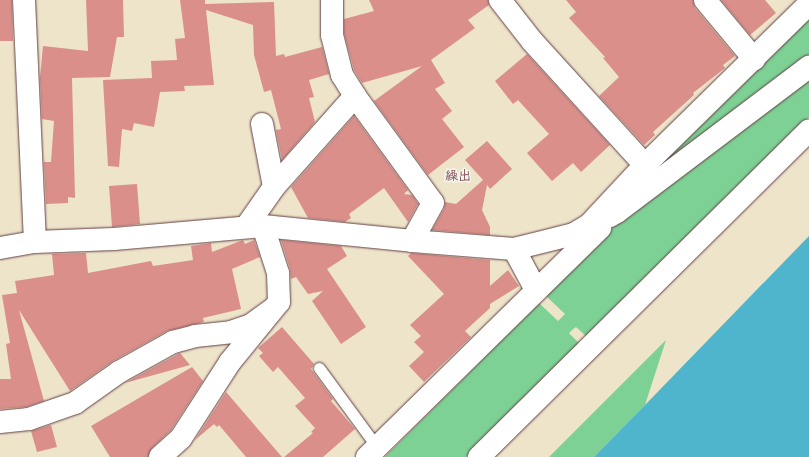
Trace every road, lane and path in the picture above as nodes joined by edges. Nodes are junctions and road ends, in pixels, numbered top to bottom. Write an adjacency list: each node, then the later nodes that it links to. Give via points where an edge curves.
1 (24, 0): 17 (street)
2 (332, 0): 8 (street, via 332,35 342,75)
3 (500, 0): 11 (street, via 532,41)
4 (705, 0): 6 (street)
5 (809, 4): 6 (street)
6 (754, 59): 11 (street)
7 (809, 67): 13 (street)
8 (355, 96): 12 (street); 16 (street, via 433,203)
9 (262, 124): 12 (street)
10 (809, 131): 26 (street)
11 (644, 165): 14 (street)
12 (274, 187): 15 (street)
13 (617, 212): 14 (street); 20 (street)
14 (589, 225): 19 (street, via 574,234)
15 (254, 226): 16 (street); 17 (street, via 114,239); 21 (street, via 278,273 278,302)
16 (412, 241): 19 (street)
17 (35, 242): 18 (street)
18 (0, 248)
19 (514, 249): 20 (street)
20 (536, 290): 24 (street)
21 (272, 310): 23 (street, via 251,324 231,332 195,336 173,342 119,372 75,403 29,419); 25 (street, via 230,362 181,438)
22 (319, 368): 24 (lane)
23 (0, 422)
24 (372, 452)
25 (160, 457)
26 (479, 457)

